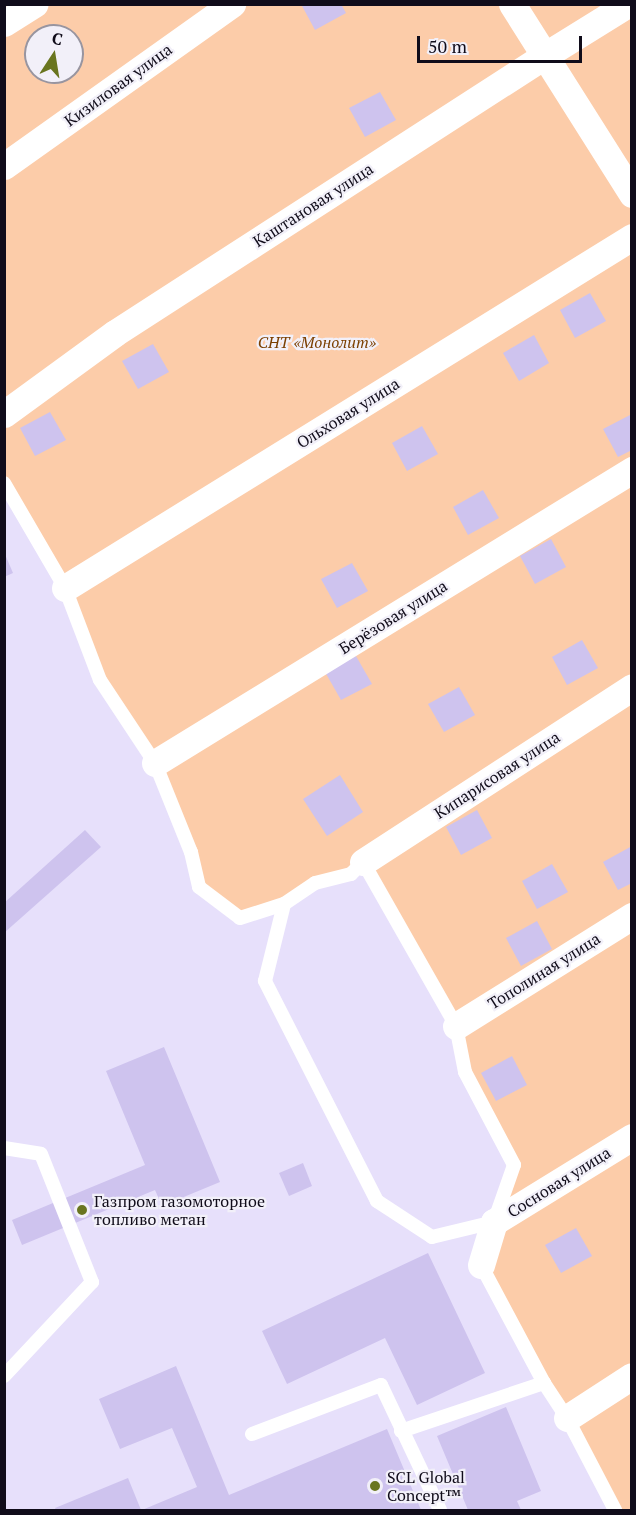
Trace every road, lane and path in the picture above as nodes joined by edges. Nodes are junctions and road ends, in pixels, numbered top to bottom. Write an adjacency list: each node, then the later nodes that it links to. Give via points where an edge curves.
1 (35, 4): 5 (street)
2 (232, 4): 7 (street, Кизиловая улица)
3 (512, 4): 6 (street)
4 (628, 4): 6 (street, Каштановая улица)
5 (4, 23)
6 (544, 56): 8 (street); 10 (street, Каштановая улица, via 115,333)
7 (4, 166)
8 (632, 194)
9 (632, 237): 13 (street, Ольховая улица)
10 (4, 414)
11 (632, 470): 15 (street, Берёзовая улица)
12 (4, 483): 13 (lane)
13 (65, 588): 15 (lane, via 100,680)
14 (632, 687): 16 (street, Кипарисовая улица)
15 (154, 763): 17 (lane, via 190,852 199,887 240,918)
16 (363, 862): 17 (lane, via 351,874 315,884); 19 (lane)
17 (284, 904): 22 (lane, via 265,981 377,1201 432,1238)
18 (632, 916): 19 (street, Тополиная улица)
19 (456, 1026): 22 (lane, via 465,1072 514,1165)
20 (632, 1137): 22 (street, Сосновая улица)
21 (4, 1148): 24 (lane, via 41,1154 92,1282)
22 (494, 1222): 23 (street, Сосновая улица)
23 (481, 1265): 26 (lane)
24 (4, 1376)
25 (632, 1377): 27 (street)
26 (544, 1383): 27 (lane); 28 (lane)
27 (567, 1418): 31 (lane)
28 (401, 1431): 29 (lane, via 381,1384); 30 (lane)
29 (252, 1434)
30 (440, 1510)
31 (615, 1510)

